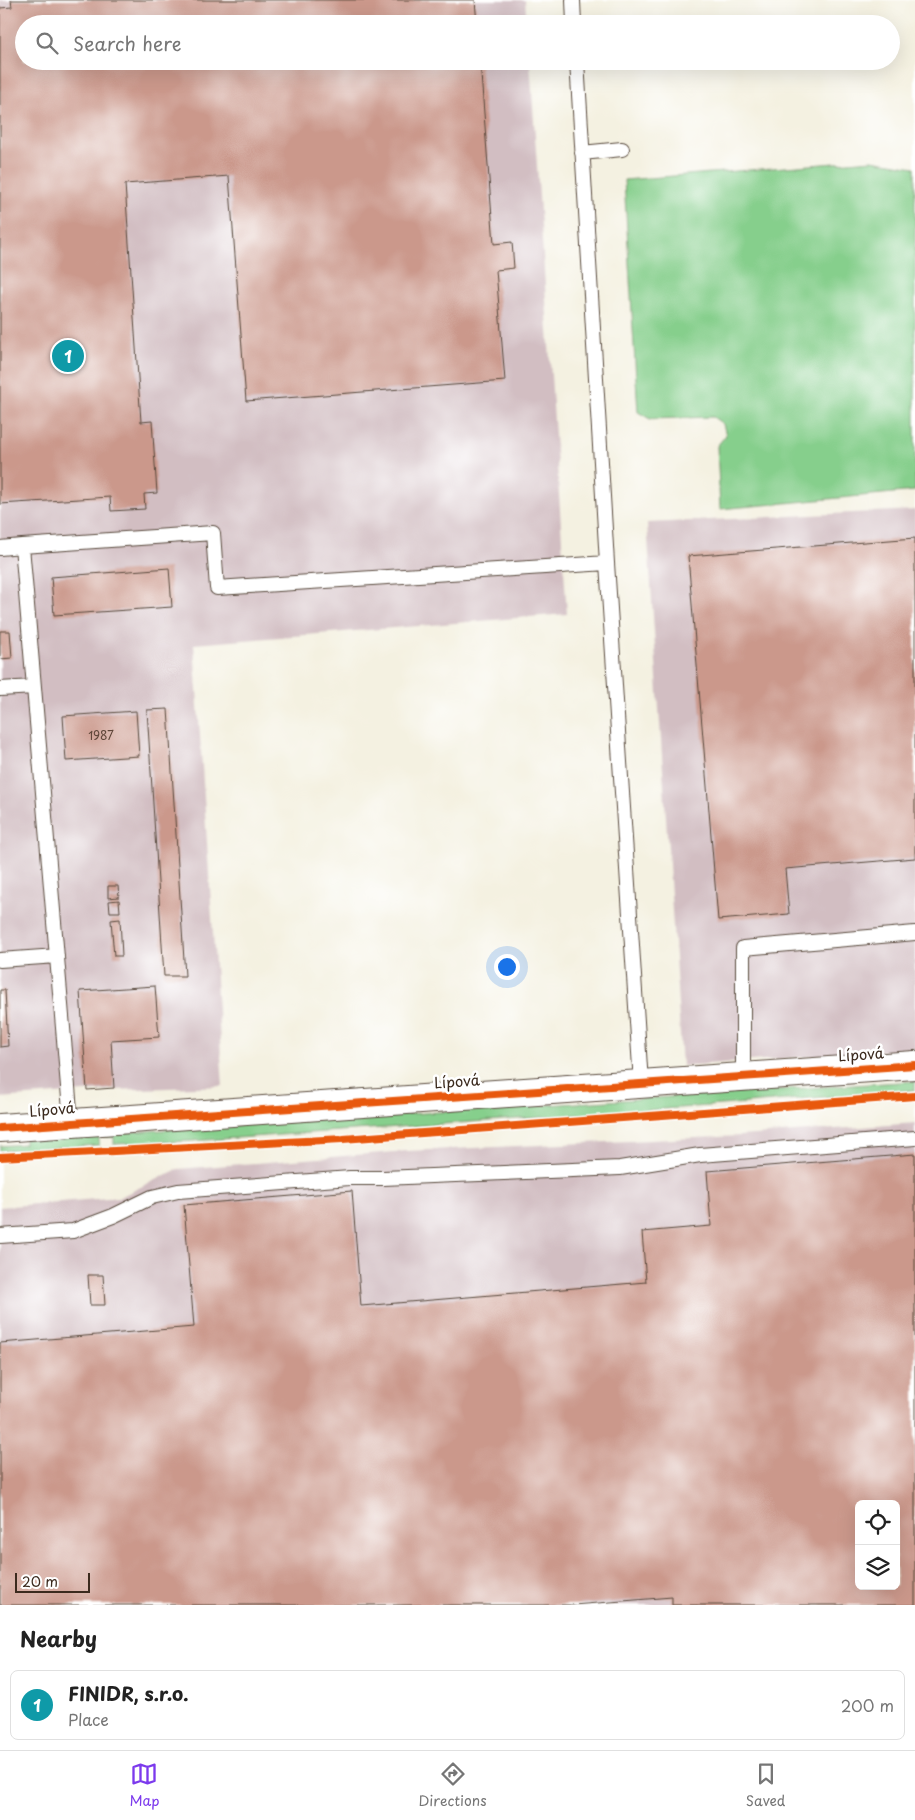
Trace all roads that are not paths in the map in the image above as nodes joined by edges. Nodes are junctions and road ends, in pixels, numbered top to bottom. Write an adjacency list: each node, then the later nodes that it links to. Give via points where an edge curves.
1 (573, 0): 2 (lane)
2 (574, 15)
3 (577, 70): 5 (lane)
4 (622, 149): 5 (lane)
5 (582, 153): 8 (lane)
6 (22, 546): 7 (lane); 8 (lane, via 212,534 217,588); 9 (lane)
7 (0, 548)
8 (607, 563): 16 (lane)
9 (34, 687): 10 (lane); 12 (lane)
10 (0, 689)
11 (915, 933): 15 (lane, via 742,948)
12 (57, 956): 13 (lane); 17 (lane)
13 (0, 960)
14 (915, 1065): 15 (street, Lípová)
15 (742, 1077): 16 (street, Lípová)
16 (641, 1083): 17 (street, Lípová)
17 (71, 1122): 18 (street, Lípová)
18 (0, 1128)
19 (915, 1138): 20 (lane, via 700,1155 620,1168 350,1178 178,1191 152,1197 73,1231)
20 (0, 1236)

